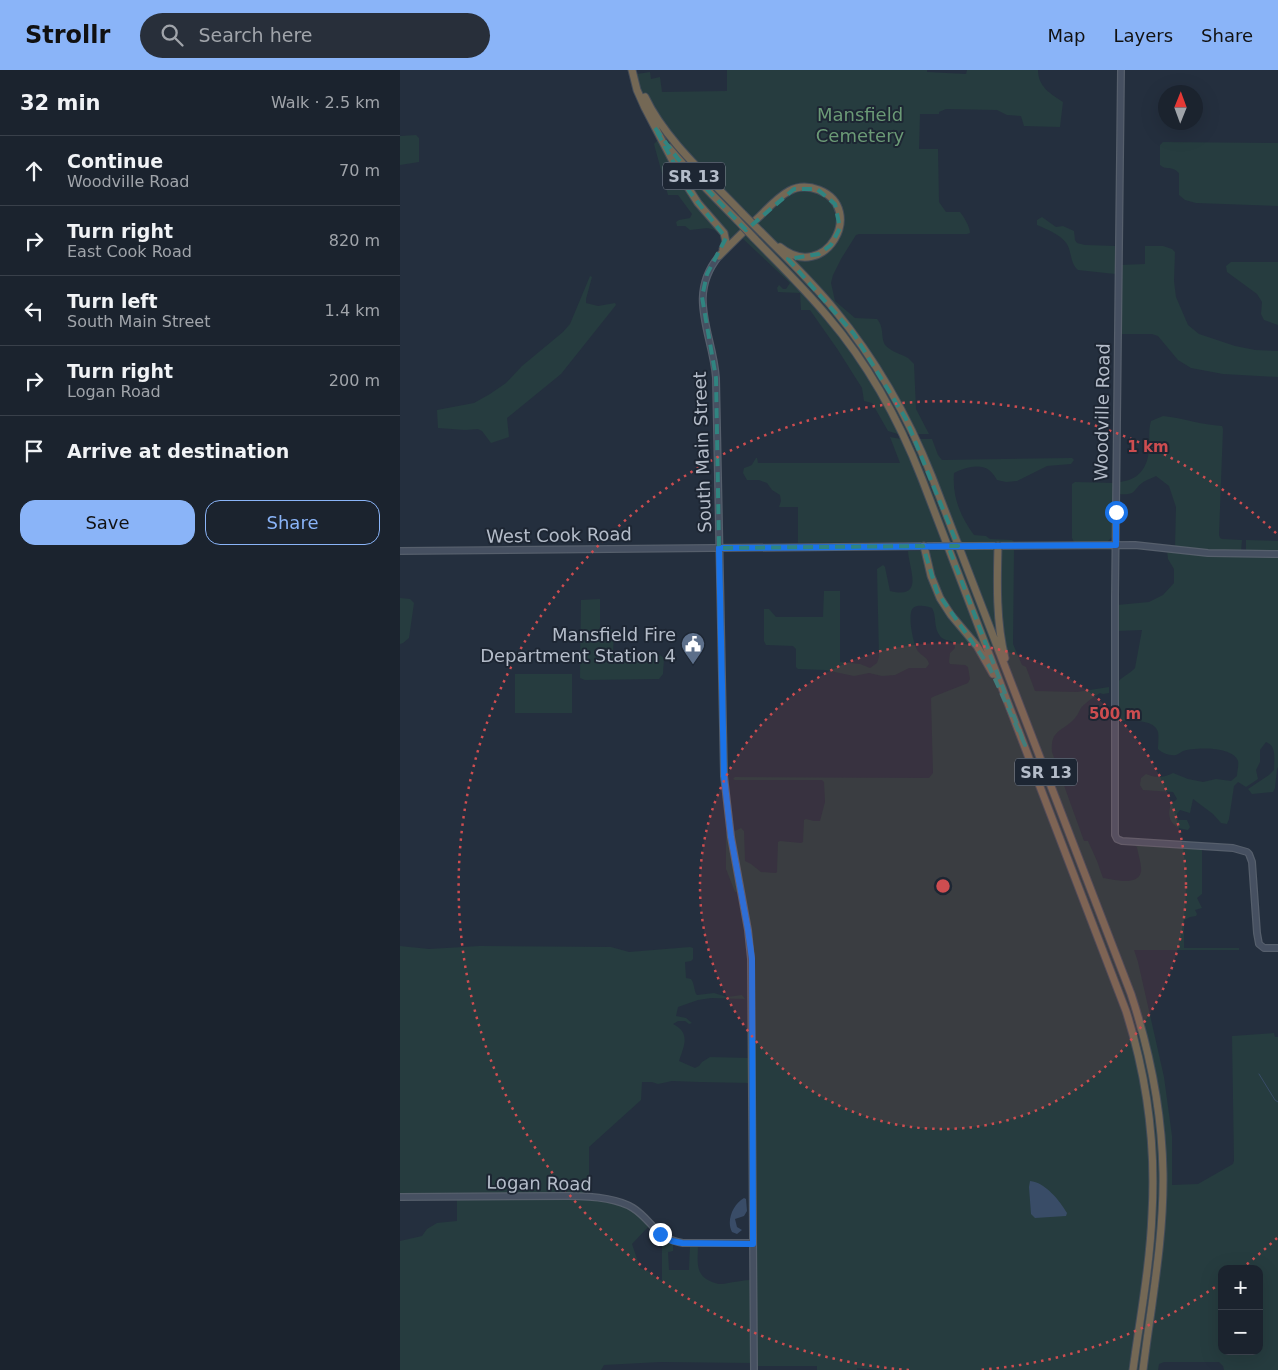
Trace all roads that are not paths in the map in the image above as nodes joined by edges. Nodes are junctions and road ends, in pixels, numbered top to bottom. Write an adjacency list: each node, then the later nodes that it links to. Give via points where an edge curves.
1 (1121, 70): 6 (street, Woodville Road)
2 (633, 74): 3 (highway, SR 13); 4 (highway, SR 13, bridge, via 665,131)
3 (655, 128): 5 (highway, via 689,191 724,233 726,242); 13 (highway, SR 13, bridge, via 678,159 816,302 867,369 894,415 919,470)
4 (761, 232): 5 (highway, via 789,253 800,257 813,256 823,252 834,241 840,228 839,213 832,200 822,192 811,188 794,189 778,198); 12 (highway, SR 13, via 845,322 897,402 924,459)
5 (718, 256): 9 (street, South Main Street, via 705,281 702,306 716,378)
6 (1116, 545): 8 (street, West Cook Road); 11 (street, West Cook Road); 14 (street, Woodville Road, via 1116,837 1118,840 1247,852 1252,862 1258,941 1264,948)
7 (924, 546): 8 (street, West Cook Road, bridge); 9 (street, West Cook Road); 13 (highway, via 940,598 985,660)
8 (998, 546): 12 (highway, via 1000,629)
9 (719, 548): 10 (street, West Cook Road); 16 (street, South Main Street, via 724,776 752,959)
10 (400, 551)
11 (1278, 554)
12 (1018, 701): 19 (highway, SR 13, via 1131,994 1153,1080 1163,1175 1159,1244)
13 (1025, 745): 18 (highway, SR 13, via 1120,993 1134,1036 1147,1098 1153,1158 1152,1214)
14 (1278, 948)
15 (400, 1197): 16 (street, Logan Road, via 588,1197 631,1207 672,1241)
16 (753, 1244): 17 (street, South Main Street)
17 (754, 1370)
18 (1133, 1370)
19 (1143, 1370)

